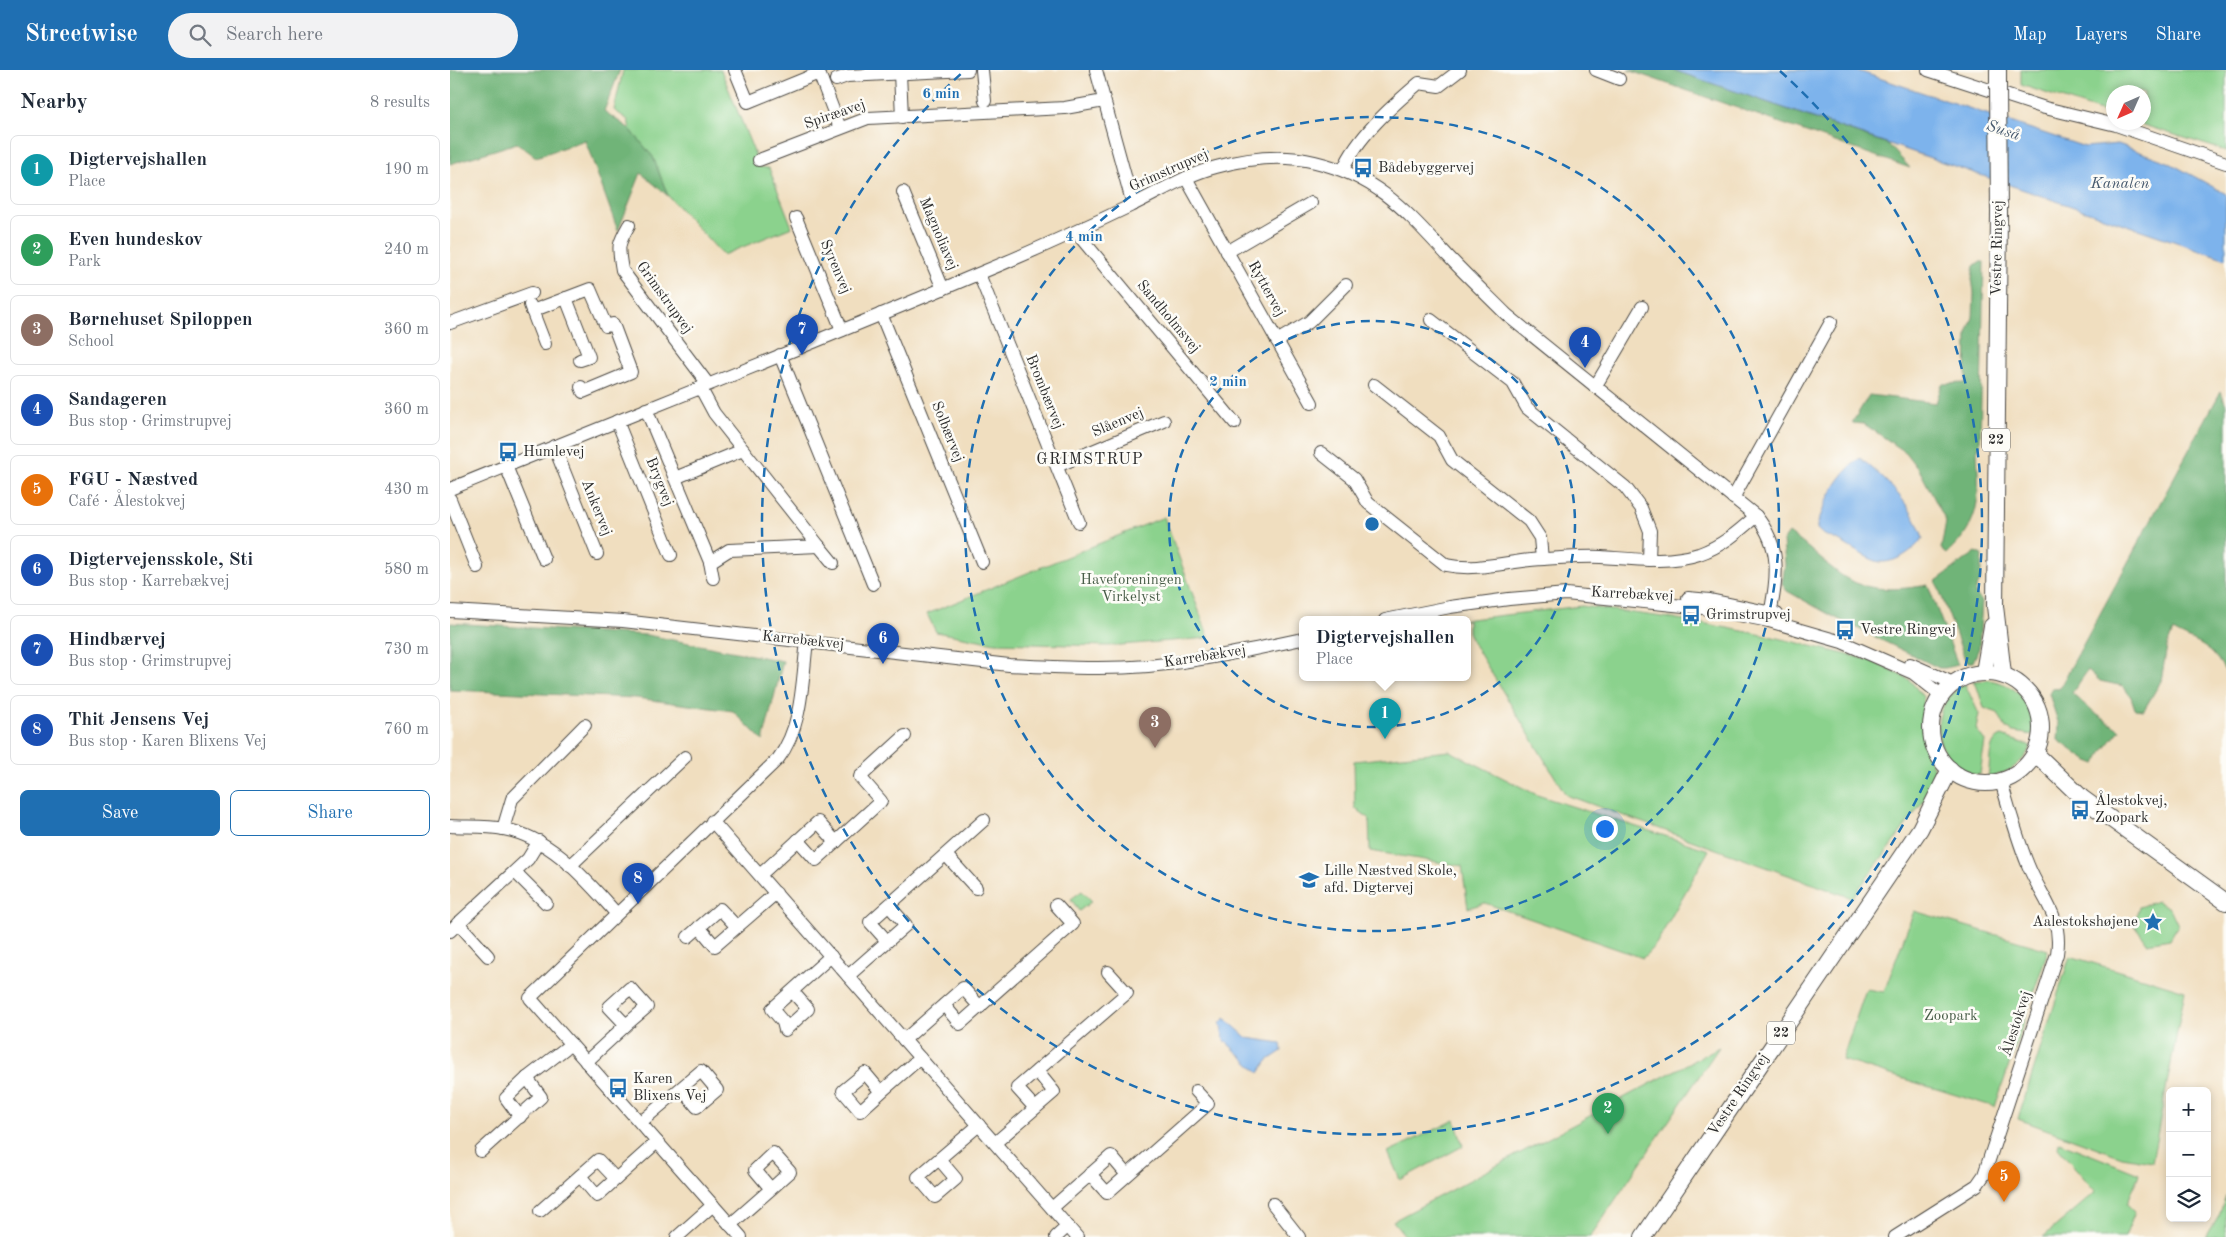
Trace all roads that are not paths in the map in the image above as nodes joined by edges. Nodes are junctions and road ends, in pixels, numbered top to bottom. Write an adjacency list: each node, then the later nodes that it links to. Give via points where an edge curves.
1 (736, 70): 9 (street, via 748,102)
2 (968, 70): 8 (street)
3 (982, 70): 13 (street)
4 (1096, 70): 14 (street)
5 (1460, 70): 19 (street, via 1439,86 1419,83 1390,108)
6 (1596, 70): 11 (street)
7 (1928, 70): 18 (street, via 2045,108 2116,125)
8 (900, 74): 12 (street, via 847,76); 15 (street)
9 (800, 75): 16 (street, via 819,73)
10 (1998, 78): 76 (main road, Vestre Ringvej / 22, bridge)
11 (1619, 79)
12 (836, 80)
13 (986, 101)
14 (1104, 102): 15 (street, Spiræavej, via 1066,108); 23 (street)
15 (902, 117): 16 (street, Spiræavej, via 868,118)
16 (840, 128): 17 (street, Spiræavej)
17 (759, 160)
18 (2226, 164)
19 (1342, 170): 20 (street, Grimstrupvej, via 1314,162 1272,157 1245,160); 46 (street, Grimstrupvej, via 1370,183 1411,214 1507,315)
20 (1186, 178): 23 (street, Grimstrupvej); 27 (street, Ryttervej)
21 (903, 192): 30 (street, Magnoliavej)
22 (1311, 203): 27 (street, Ryttervej)
23 (1133, 205): 26 (street, Grimstrupvej)
24 (796, 218): 38 (street, Syrenvej)
25 (629, 225): 43 (street, Grimstrupvej, via 618,248 622,270)
26 (1076, 232): 28 (street, Grimstrupvej); 51 (street, Sandholmsvej)
27 (1227, 252): 39 (street, Ryttervej)
28 (978, 274): 30 (street, Grimstrupvej); 56 (street, Brombærvej)
29 (1346, 285): 39 (street, Ryttervej, via 1309,322)
30 (943, 289): 34 (street, Grimstrupvej)
31 (566, 298): 33 (street); 42 (street, via 588,357); 45 (street, via 590,289 606,326 613,324 630,372 583,392)
32 (1642, 307): 46 (street)
33 (532, 311): 37 (street, via 529,294); 40 (street)
34 (881, 314): 38 (street, Grimstrupvej); 70 (street, Solbærvej)
35 (1431, 320): 68 (street, via 1512,383 1526,408 1625,487 1641,508 1650,531)
36 (1831, 322): 59 (street)
37 (450, 323)
38 (842, 330): 41 (street, Grimstrupvej)
39 (1277, 341): 47 (street, Ryttervej)
40 (545, 344)
41 (780, 355): 43 (street, Grimstrupvej); 74 (street)
42 (580, 360)
43 (704, 385): 48 (street, Grimstrupvej); 53 (street, Grimstrupvej, via 714,413)
44 (1374, 385): 67 (street, via 1439,436 1452,460 1530,521 1540,538)
45 (581, 387)
46 (1596, 387): 59 (street, Grimstrupvej)
47 (1312, 403)
48 (646, 409): 49 (street, Grimstrupvej); 57 (street)
49 (617, 421): 52 (street, Grimstrupvej); 65 (street, Brygvej)
50 (1164, 421): 56 (street, Slåenvej)
51 (1235, 423)
52 (554, 446): 55 (street, Grimstrupvej); 64 (street, Ankervej)
53 (743, 450): 57 (street); 63 (street, Grimstrupvej)
54 (1321, 453): 67 (street, via 1354,479 1368,503 1446,565 1460,568)
55 (506, 466): 58 (street, Grimstrupvej); 66 (street)
56 (1057, 466): 62 (street, Brombærvej)
57 (675, 478): 69 (street)
58 (450, 489)
59 (1733, 498): 61 (street, Grimstrupvej)
60 (450, 499): 72 (street)
61 (1756, 516): 68 (street, via 1720,545 1698,554); 79 (street, Grimstrupvej, via 1767,530 1773,546 1776,577)
62 (1079, 522)
63 (819, 546): 69 (street, via 729,550); 71 (street, Grimstrupvej)
64 (597, 554)
65 (670, 555)
66 (544, 559)
67 (1542, 559): 68 (street, via 1598,557)
68 (1649, 560)
69 (710, 562): 73 (street)
70 (982, 562)
71 (833, 563)
72 (477, 567)
73 (713, 578)
74 (873, 584)
75 (1566, 594): 78 (street, Karrebækvej, via 1479,603); 79 (street, Karrebækvej); 79 (street, Karrebækvej, via 1645,594 1710,600)
76 (1995, 606): 82 (main road, Vestre Ringvej / 22); 83 (main road, Vestre Ringvej / 22)
77 (450, 611): 81 (street, Karrebækvej, via 623,621)
78 (1408, 616)
79 (1770, 616): 84 (street, Karrebækvej, via 1844,636)
80 (1299, 640): 81 (street, Karrebækvej, via 1207,659 1146,666 1070,667 1009,665)
81 (807, 641): 95 (street, via 799,710 788,746)
82 (1984, 672): 83 (main road); 84 (main road, via 1962,677)
83 (2003, 674): 87 (main road, via 2024,687 2038,706 2042,730)
84 (1947, 689): 90 (main road, via 1932,716 1932,739 1942,761)
85 (586, 725): 97 (street, via 512,799)
86 (905, 736): 101 (street, via 860,777 881,801)
87 (2036, 754): 89 (main road); 93 (main road)
88 (685, 757): 103 (street)
89 (2025, 768): 92 (main road); 93 (main road)
90 (1950, 769): 91 (main road); 98 (main road, Vestre Ringvej / 22)
91 (1964, 779): 92 (main road, via 1982,783); 98 (main road, Vestre Ringvej / 22)
92 (2001, 781): 160 (street, Ålestokvej, via 2028,866 2058,926 2057,954 1984,1175 1977,1184)
93 (2082, 798): 108 (main road)
94 (984, 820): 102 (street)
95 (712, 821): 105 (street); 112 (street)
96 (450, 826): 97 (street)
97 (503, 828): 100 (street)
98 (1920, 829): 159 (main road, Vestre Ringvej / 22)
99 (798, 840): 101 (street, via 818,822); 101 (street, via 816,860); 105 (street)
100 (539, 841): 103 (street); 104 (street)
101 (836, 842)
102 (946, 855): 106 (street); 111 (street)
103 (570, 866): 112 (street)
104 (515, 872): 109 (street); 113 (street)
105 (760, 875): 107 (street)
106 (976, 888)
107 (776, 893): 115 (street); 119 (street)
108 (2226, 902)
109 (546, 903)
110 (1056, 905): 124 (street, via 1073,924)
111 (889, 906): 117 (street, via 906,925); 117 (street, via 870,922)
112 (616, 914): 127 (street, via 530,998)
113 (454, 927): 118 (street)
114 (699, 927): 115 (street, via 720,909); 115 (street, via 715,946); 116 (street)
115 (737, 927)
116 (688, 937)
117 (887, 941): 121 (street)
118 (488, 956)
119 (830, 956): 121 (street); 122 (street)
120 (1108, 972): 130 (street, via 1127,994)
121 (848, 976): 126 (street)
122 (792, 991)
123 (944, 1006): 124 (street, via 960,1024); 124 (street, via 963,988); 126 (street)
124 (980, 1007)
125 (626, 1026): 125 (street, via 609,1006 634,984 647,1007); 129 (street)
126 (904, 1040): 128 (street)
127 (571, 1044): 129 (street); 131 (street)
128 (920, 1058): 134 (street); 138 (street)
129 (586, 1062): 137 (street)
130 (1037, 1072): 135 (street, via 1054,1092); 135 (street, via 1017,1088)
131 (527, 1078): 136 (street, via 541,1097); 136 (street, via 506,1098)
132 (681, 1088): 137 (street)
133 (1196, 1091): 144 (street, via 1208,1104)
134 (881, 1092)
135 (1034, 1108): 140 (street)
136 (520, 1117): 141 (street)
137 (640, 1122): 139 (street)
138 (979, 1125): 140 (street); 142 (street)
139 (657, 1142): 146 (street); 149 (street)
140 (995, 1143): 150 (street)
141 (481, 1151)
142 (939, 1159)
143 (1090, 1174): 144 (street, via 1110,1156); 144 (street, via 1107,1193); 150 (street)
144 (1127, 1175)
145 (580, 1176): 146 (street, via 598,1160); 146 (street, via 597,1196); 151 (street)
146 (616, 1179)
147 (771, 1189): 152 (street)
148 (1272, 1204): 158 (street)
149 (713, 1205): 152 (street); 154 (street)
150 (1052, 1208): 153 (street)
151 (540, 1211)
152 (730, 1225): 155 (street)
153 (1068, 1226): 156 (street); 157 (street)
154 (677, 1237)
155 (741, 1237)
156 (1056, 1237)
157 (1077, 1237)
158 (1299, 1237)
159 (1643, 1237)
160 (1895, 1237)

